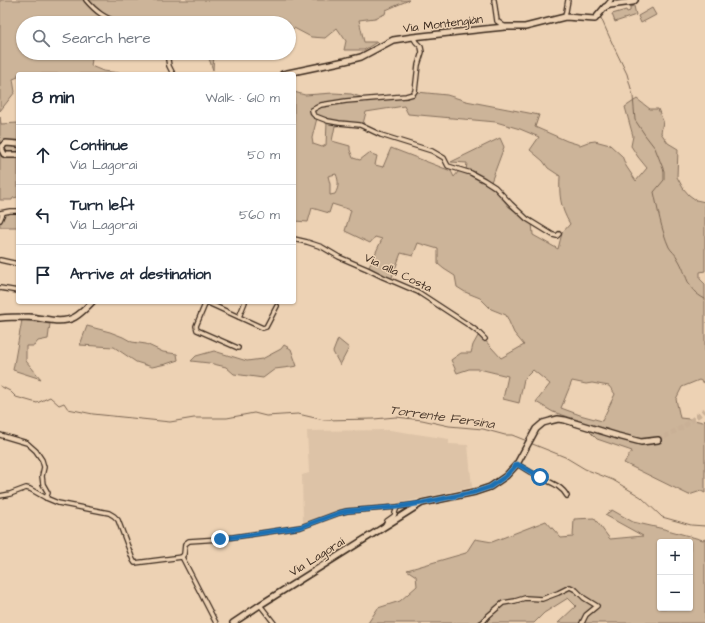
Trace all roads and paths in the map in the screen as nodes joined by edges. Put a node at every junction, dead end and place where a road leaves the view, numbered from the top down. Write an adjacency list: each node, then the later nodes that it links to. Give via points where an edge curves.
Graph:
1 (86, 0): 7 (street)
2 (494, 0): 9 (street, via 497,21)
3 (568, 0): 8 (street)
4 (611, 0): 6 (street)
5 (635, 0): 6 (street)
6 (605, 7): 8 (street, Via Montengiàn, via 595,19)
7 (103, 16)
8 (565, 17): 9 (street, Via Montengiàn, via 525,27)
9 (505, 27): 10 (street, Via Montengiàn)
10 (413, 37): 13 (street, Via Montengiàn, via 393,40 361,57 345,62); 19 (street, via 422,52 413,94 321,105 312,110 313,114 328,121 360,125 381,135 432,151 444,158 448,166 471,173 495,187 526,219 553,235)
11 (168, 60): 12 (street)
12 (172, 72)
13 (293, 72)
14 (16, 144): 15 (street, via 6,143 2,150 7,155)
15 (16, 154)
16 (16, 211): 17 (street)
17 (1, 213): 18 (street)
18 (0, 220)
19 (559, 234)
20 (296, 239): 32 (street, Via alla Costa, via 322,247 418,292 470,326)
21 (0, 260): 22 (street)
22 (16, 264)
23 (0, 288): 24 (street)
24 (16, 291)
25 (90, 304): 31 (street, via 75,317 64,321 30,317)
26 (205, 304): 33 (street, via 196,326 197,330)
27 (214, 304): 30 (street)
28 (244, 304): 30 (street)
29 (277, 306): 30 (street, via 263,328)
30 (239, 317)
31 (0, 318)
32 (485, 339)
33 (238, 348)
34 (0, 435): 39 (street, via 27,443 36,451 44,467 42,476 48,493)
35 (658, 440): 36 (street, Via Lagorai, via 641,442 558,419 543,423 534,431)
36 (517, 464): 38 (street, via 555,485); 40 (street, Via Lagorai, via 506,476 490,487)
37 (0, 496): 39 (street, via 26,488)
38 (567, 496)
39 (46, 498): 44 (street, via 114,516 118,520 134,563)
40 (422, 503): 41 (street, Via Lagorai); 42 (street, Via Lagorai)
41 (397, 507): 42 (street); 43 (street, Via Lagorai, via 394,516 387,521); 44 (street, Via Lagorai, via 347,511 301,527 188,541)
42 (403, 515): 43 (street, Via Lagorai)
43 (385, 527): 45 (street, Via Lagorai)
44 (182, 557): 46 (street)
45 (260, 605): 47 (street, Via Lagorai); 48 (street)
46 (216, 623)
47 (233, 623)
48 (274, 623)
49 (481, 623): 50 (street, via 503,603 524,598 542,599 570,587 597,606 586,615)
50 (582, 623)

